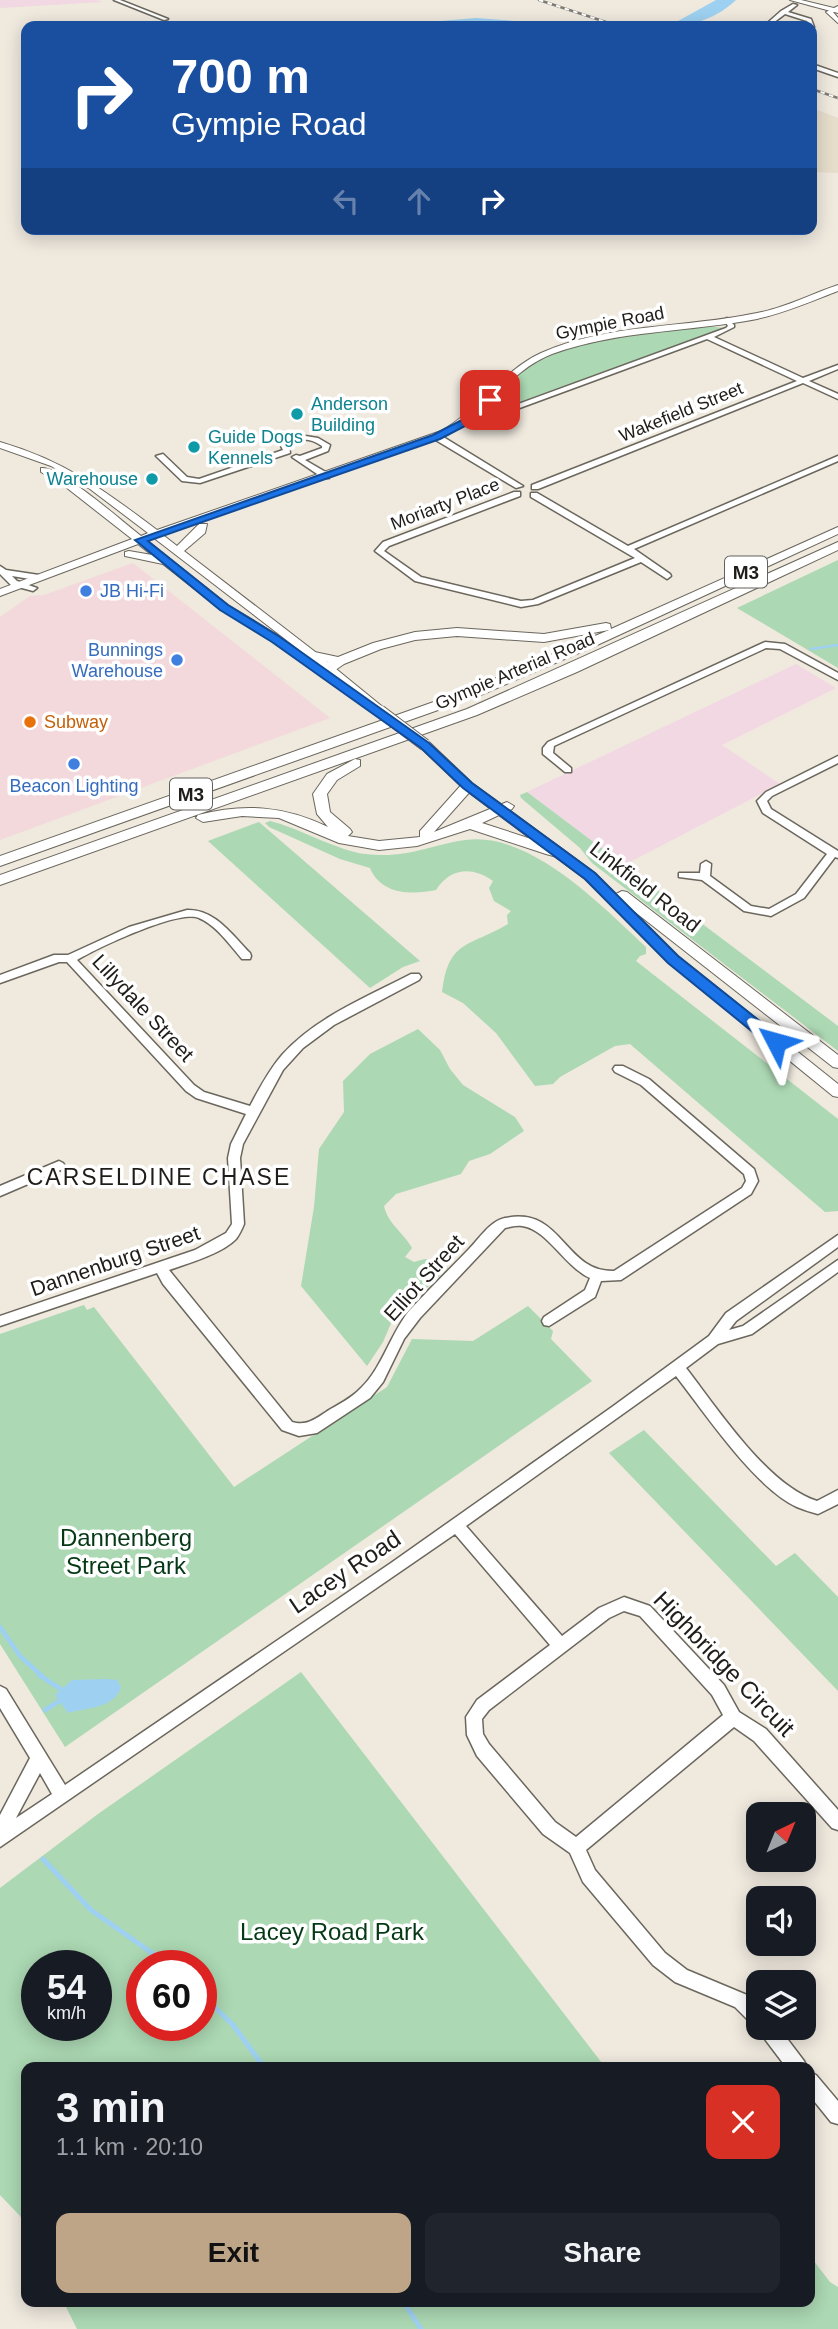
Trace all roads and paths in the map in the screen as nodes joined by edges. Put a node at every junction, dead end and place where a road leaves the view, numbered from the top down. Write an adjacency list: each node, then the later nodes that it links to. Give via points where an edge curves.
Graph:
1 (116, 0): 6 (street)
2 (794, 2): 3 (highway); 4 (street)
3 (815, 3): 5 (highway); 5 (highway)
4 (783, 12): 7 (street); 8 (street)
5 (837, 12)
6 (166, 19)
7 (772, 21)
8 (808, 21)
9 (817, 66): 10 (street)
10 (838, 75)
11 (838, 288): 12 (main road, Gympie Road, via 771,312)
12 (727, 320): 13 (street, via 731,327); 18 (main road, Gympie Road, via 547,353 511,374 470,419)
13 (709, 337): 15 (street); 17 (street)
14 (838, 367): 15 (street, Wakefield Street)
15 (803, 381): 16 (street); 27 (street, Wakefield Street)
16 (838, 397)
17 (495, 414)
18 (437, 437): 25 (main road, Gympie Road); 26 (street)
19 (0, 445): 28 (main road, via 76,475)
20 (287, 451): 22 (street, via 205,481 186,479); 24 (street); 24 (street, via 285,446 301,437 316,438 326,445)
21 (0, 453): 32 (main road, Linkfield Road, via 56,476)
22 (160, 456)
23 (838, 458): 37 (street)
24 (300, 459): 25 (street)
25 (331, 474): 29 (main road, Gympie Road); 30 (main road, Gympie Road)
26 (518, 490): 27 (street); 40 (street, Moriarty Place, via 386,544 379,551 422,580 521,604)
27 (535, 491): 37 (street)
28 (140, 522): 30 (main road); 33 (main road)
29 (203, 526): 33 (main road, Gympie Road); 38 (main road)
30 (176, 527): 33 (main road, Gympie Road)
31 (838, 530): 48 (highway, Gympie Arterial Road / M3)
32 (129, 531): 34 (main road, Linkfield Road); 36 (main road)
33 (160, 538): 34 (main road, Gympie Road); 38 (main road)
34 (144, 544): 36 (main road, Gympie Road); 39 (main road, Gympie Road); 41 (main road, Linkfield Road)
35 (838, 546): 52 (highway, Gympie Arterial Road / M3, via 572,669)
36 (115, 549): 44 (main road, Gympie Road)
37 (628, 549): 40 (street)
38 (178, 551): 49 (main road)
39 (129, 554): 41 (main road); 44 (main road, Gympie Road)
40 (642, 558): 43 (street)
41 (167, 562): 50 (main road, Linkfield Road, via 224,607)
42 (2, 571): 44 (street); 45 (street)
43 (667, 576)
44 (34, 583): 45 (main road, Gympie Road); 47 (main road, Gympie Road)
45 (17, 585): 46 (main road, Gympie Road)
46 (0, 593)
47 (0, 603)
48 (654, 614): 50 (highway, via 544,638 457,632 415,636 386,643); 63 (highway, Gympie Arterial Road / M3, via 410,717)
49 (310, 653): 50 (highway)
50 (330, 668): 53 (main road, Linkfield Road, bridge, via 351,695)
51 (838, 677): 55 (street, via 775,644 763,646 551,744 548,754)
52 (390, 741): 59 (highway, via 377,755 333,775 320,794 321,810 334,825 355,836 392,839); 60 (highway, Gympie Arterial Road / M3)
53 (425, 745): 56 (main road, Linkfield Road); 57 (main road, Linkfield Road)
54 (838, 759): 62 (street, via 762,801 767,811)
55 (568, 770)
56 (468, 786): 57 (main road, Linkfield Road); 59 (highway)
57 (500, 805): 58 (highway); 59 (highway); 61 (main road, Linkfield Road); 72 (main road, Linkfield Road)
58 (468, 824): 60 (highway, via 427,841 376,845 345,840 288,815 246,811 205,817 134,840); 61 (highway)
59 (425, 834)
60 (106, 842): 67 (highway, Gympie Arterial Road / M3)
61 (557, 852): 74 (main road, Linkfield Road, via 602,887 679,964)
62 (835, 854): 66 (street, via 800,896 771,913 748,909)
63 (0, 861)
64 (706, 864): 66 (street)
65 (683, 875): 66 (street)
66 (705, 877)
67 (0, 880)
68 (246, 956): 69 (street, via 204,916 184,912 85,948)
69 (69, 959): 71 (street, Lillydale Street, via 58,958); 75 (street, Lillydale Street, via 190,1088)
70 (415, 977): 75 (street, Dannenburg Street, via 303,1042 284,1060)
71 (0, 979)
72 (838, 1063)
73 (619, 1069): 81 (street, via 645,1082 750,1172 751,1181 747,1191 616,1276)
74 (838, 1092)
75 (254, 1112): 80 (street, Dannenburg Street, via 234,1158 238,1224 230,1237)
76 (59, 1166): 77 (street)
77 (0, 1191)
78 (838, 1240): 84 (street, Lacey Road, via 730,1317)
79 (838, 1265): 84 (street, Lacey Road, via 747,1330)
80 (161, 1268): 81 (street, Elliot Street, via 287,1426 299,1430 312,1429 365,1394 415,1314 501,1224 513,1219 537,1224); 82 (street, Dannenburg Street)
81 (596, 1278): 83 (street, via 590,1293)
82 (0, 1321)
83 (549, 1321)
84 (714, 1340): 85 (street, Lacey Road)
85 (677, 1367): 86 (street, via 727,1433 797,1502 818,1507); 87 (street, Lacey Road)
86 (838, 1496)
87 (456, 1525): 88 (street); 92 (street, Lacey Road)
88 (560, 1646): 90 (street, Highbridge Circuit, via 617,1605 639,1607 718,1690); 95 (street, Highbridge Circuit, via 483,1705 474,1717 473,1729 483,1749 549,1828)
89 (0, 1694): 91 (street)
90 (733, 1717): 93 (street, Highbridge Circuit, via 760,1735); 95 (street)
91 (39, 1757): 92 (street); 94 (street)
92 (63, 1796): 94 (street, Lacey Road)
93 (838, 1822)
94 (0, 1836)
95 (576, 1847): 96 (street, Highbridge Circuit, via 589,1876 659,1959 681,1976)
96 (746, 2006)
97 (777, 2040): 98 (street)
98 (794, 2062)
99 (815, 2087): 100 (street)
100 (838, 2115)

